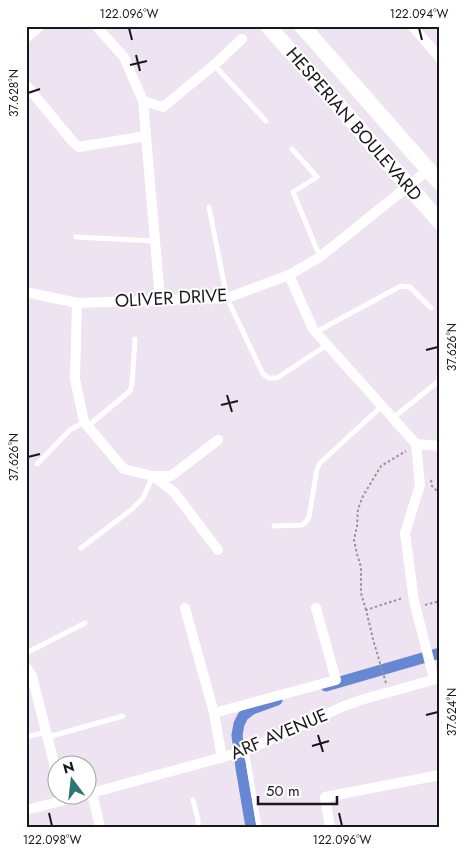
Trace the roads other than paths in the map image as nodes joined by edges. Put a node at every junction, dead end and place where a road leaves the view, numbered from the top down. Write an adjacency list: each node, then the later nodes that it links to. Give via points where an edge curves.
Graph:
1 (40, 26): 6 (street)
2 (96, 26): 11 (street, via 124,57)
3 (268, 26): 17 (main road, HESPERIAN BOULEVARD)
4 (302, 26): 15 (main road, HESPERIAN BOULEVARD)
5 (412, 26): 8 (street)
6 (26, 38)
7 (242, 39): 9 (street)
8 (439, 55)
9 (214, 65): 11 (street, via 163,107); 12 (lane)
10 (26, 85): 13 (street, via 73,142 80,146)
11 (143, 101): 13 (street)
12 (266, 121)
13 (146, 136): 21 (street)
14 (292, 149): 22 (lane, via 317,177 293,192)
15 (428, 170): 16 (main road, HESPERIAN BOULEVARD); 17 (street, OLIVER DRIVE)
16 (440, 183)
17 (409, 186): 19 (main road, HESPERIAN BOULEVARD); 22 (street, OLIVER DRIVE)
18 (209, 207): 25 (lane)
19 (440, 222)
20 (76, 237): 21 (lane)
21 (155, 241): 26 (street)
22 (320, 257): 23 (street, OLIVER DRIVE)
23 (289, 275): 25 (street, OLIVER DRIVE); 29 (street)
24 (26, 292): 27 (street, OLIVER DRIVE)
25 (227, 298): 26 (street, OLIVER DRIVE); 31 (lane, via 263,374 269,378 277,378)
26 (160, 300): 27 (street, OLIVER DRIVE)
27 (77, 302): 35 (street, via 75,379)
28 (431, 308): 29 (lane, via 410,287 401,286)
29 (316, 332): 31 (street)
30 (135, 339): 35 (lane, via 130,392)
31 (327, 344): 33 (street)
32 (440, 380): 34 (lane)
33 (382, 406): 34 (street); 41 (lane, via 320,462 305,523 302,526)
34 (393, 418): 37 (street)
35 (86, 424): 39 (lane, via 70,430); 40 (street, via 124,469)
36 (218, 440): 40 (street, via 171,476)
37 (416, 444): 38 (street); 49 (street, via 420,485 405,533 414,602)
38 (440, 446)
39 (37, 464)
40 (153, 476): 42 (lane, via 143,498 131,510); 43 (street, via 174,492)
41 (274, 526)
42 (81, 548)
43 (218, 550)
44 (185, 608): 50 (street)
45 (316, 608): 50 (street, via 336,680)
46 (86, 623): 47 (lane)
47 (26, 653)
48 (26, 668): 52 (street, via 32,676)
49 (437, 678): 54 (street, ARF AVENUE, via 344,706)
50 (214, 712): 56 (street)
51 (123, 716): 52 (lane)
52 (47, 735): 53 (lane); 55 (street)
53 (26, 737)
54 (245, 751): 56 (street, ARF AVENUE); 65 (lane)
55 (52, 756)
56 (222, 758): 58 (street, ARF AVENUE)
57 (440, 775): 66 (street, via 325,797)
58 (98, 791)
59 (193, 800): 64 (lane)
60 (48, 803): 62 (street)
61 (94, 806): 63 (street)
62 (26, 810)
63 (100, 827)
64 (198, 827)
65 (259, 827)
66 (330, 827)

